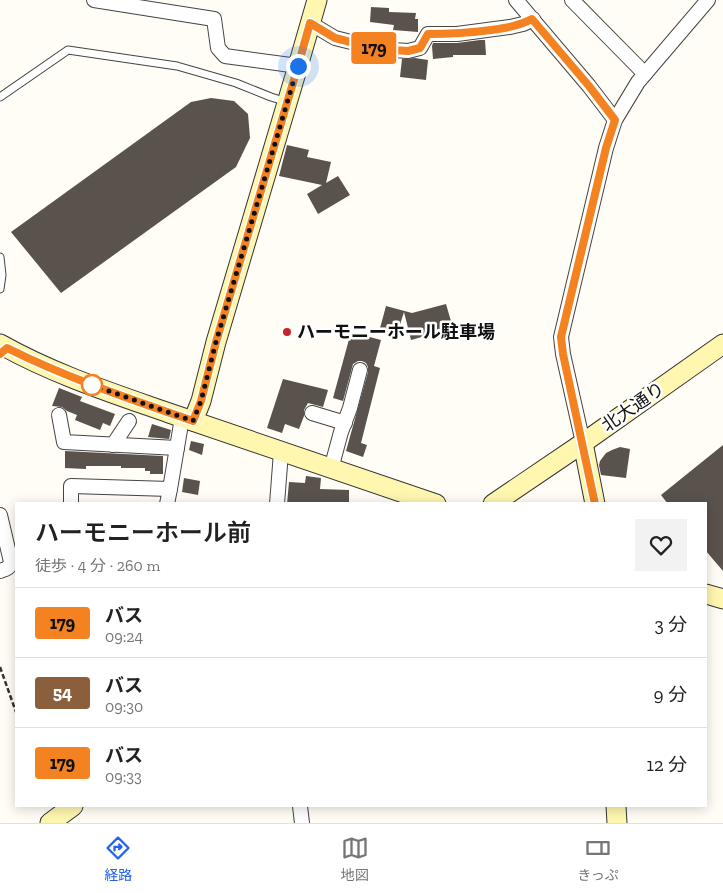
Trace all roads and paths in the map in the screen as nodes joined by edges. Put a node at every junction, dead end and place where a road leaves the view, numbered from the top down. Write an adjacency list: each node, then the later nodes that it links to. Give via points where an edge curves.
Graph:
1 (317, 0): 8 (street)
2 (516, 0): 7 (street)
3 (572, 0): 10 (street)
4 (708, 0): 10 (street)
5 (134, 3): 6 (street); 9 (street, via 214,19 218,48 225,56)
6 (90, 4)
7 (532, 19): 8 (street, via 510,27 428,34 420,48 408,51 378,49 335,38); 13 (street)
8 (310, 23): 9 (street)
9 (298, 66): 12 (street)
10 (645, 74): 13 (street)
11 (0, 97): 12 (lane, via 68,50 177,66 236,83)
12 (288, 103): 21 (street, via 201,401)
13 (615, 120): 24 (street, via 561,337)
14 (0, 257): 15 (lane)
15 (0, 289)
16 (723, 344): 24 (street, 北大通り)
17 (2, 349): 21 (street)
18 (360, 370): 23 (street)
19 (312, 413): 23 (street)
20 (59, 415): 25 (street, via 64,442)
21 (188, 419): 26 (street); 27 (street)
22 (129, 421): 25 (street)
23 (345, 423): 28 (street)
24 (583, 443): 34 (street, 北大通り); 35 (street)
25 (113, 444): 26 (street)
26 (177, 448): 29 (street)
27 (281, 452): 28 (street); 32 (street)
28 (331, 469): 33 (street)
29 (170, 489): 30 (street, via 71,486); 31 (street)
30 (70, 502)
31 (167, 502)
32 (277, 502)
33 (430, 502)
34 (496, 502)
35 (595, 502)
36 (0, 515): 37 (street, via 11,562 7,569)
37 (0, 571)
38 (0, 667): 39 (path)
39 (15, 709)
40 (300, 807): 42 (street)
41 (616, 807): 43 (street)
42 (302, 823)
43 (617, 823)

